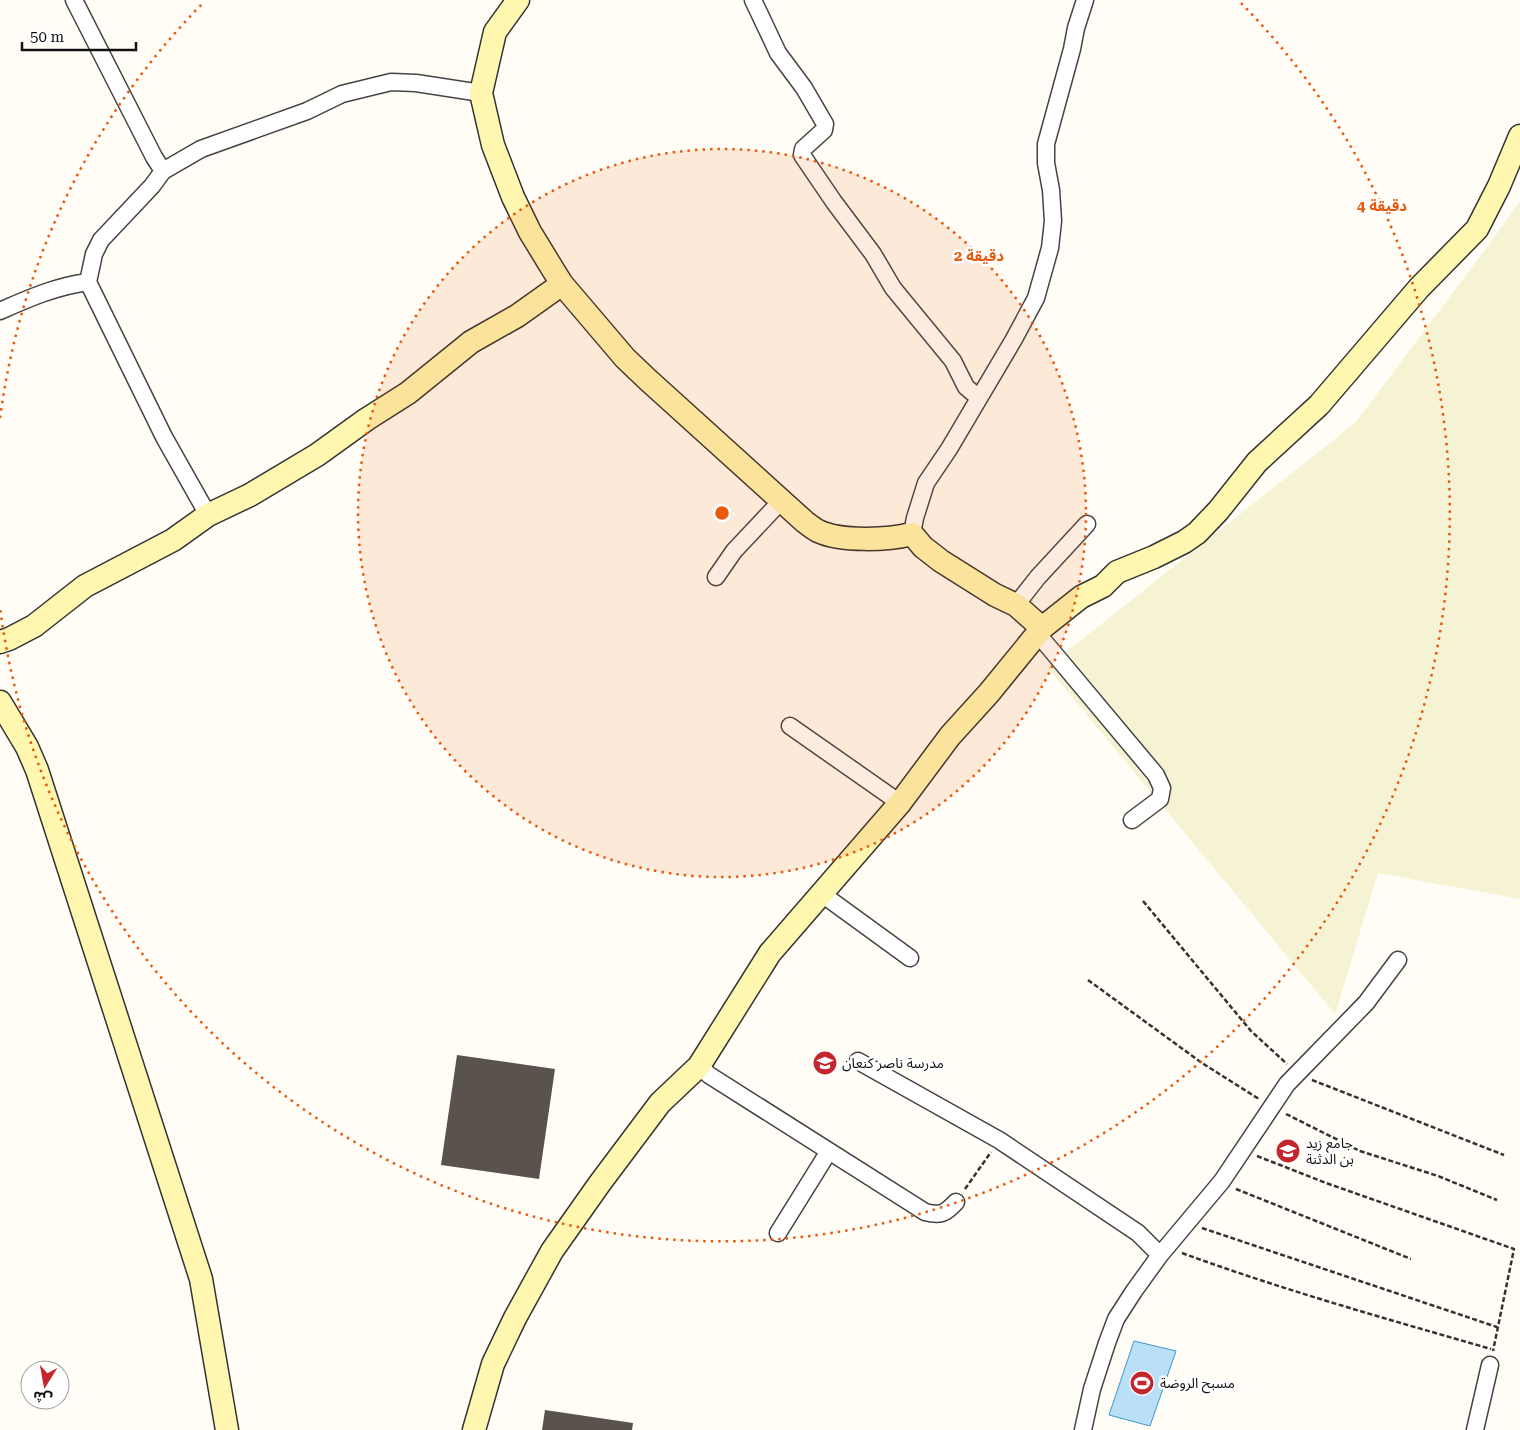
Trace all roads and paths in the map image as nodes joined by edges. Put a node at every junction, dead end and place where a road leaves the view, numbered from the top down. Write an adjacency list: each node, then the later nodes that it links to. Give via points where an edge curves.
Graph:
1 (74, 0): 7 (street)
2 (518, 0): 5 (street, via 495,32)
3 (753, 0): 11 (street, via 778,53 804,88 824,124 824,130 803,149 802,155 873,254 893,288 953,361 966,387)
4 (1085, 0): 11 (street, via 1046,144 1054,221 1044,273 1027,318)
5 (481, 93): 7 (street, via 390,82 364,88 201,150); 9 (street, via 493,145 513,197)
6 (1520, 136): 18 (street, via 1477,229 1419,288 1319,404 1257,462 1209,521 1184,542 1117,572 1103,586 1081,597)
7 (163, 171): 8 (street, via 101,240 94,254)
8 (88, 282): 10 (street, via 66,285); 13 (street, via 164,437)
9 (562, 284): 12 (street, via 625,358); 13 (street, via 517,316 471,342 408,393 317,455 250,495)
10 (0, 311)
11 (979, 398): 15 (street, via 926,483)
12 (782, 500): 15 (street, via 805,522 831,536 872,539); 16 (street, via 734,551)
13 (208, 515): 19 (street, via 173,540 85,586 34,626)
14 (1087, 524): 17 (street)
15 (912, 534): 17 (street, via 940,561)
16 (716, 577)
17 (1016, 605): 18 (street)
18 (1040, 630): 22 (street, via 950,736); 23 (street, via 1156,775 1162,788 1160,799)
19 (0, 642)
20 (0, 702): 46 (street, via 37,770 201,1279)
21 (790, 726): 22 (street)
22 (900, 803): 24 (street)
23 (1132, 820)
24 (822, 894): 26 (street); 30 (street, via 770,953)
25 (1143, 900): 31 (path, via 1251,1031)
26 (910, 958)
27 (1398, 960): 31 (street, via 1366,1004)
28 (1088, 980): 32 (path, via 1202,1063)
29 (858, 1061): 33 (street)
30 (699, 1066): 35 (street); 47 (street, via 660,1103 552,1251 493,1364)
31 (1297, 1073): 32 (street); 36 (path)
32 (1272, 1108): 34 (street); 38 (path, via 1360,1151 1438,1176)
33 (999, 1140): 39 (path); 42 (street)
34 (1242, 1149): 37 (street); 44 (path, via 1326,1183 1514,1249)
35 (828, 1151): 39 (street, via 925,1212 936,1215 947,1212); 41 (street)
36 (1504, 1154)
37 (1222, 1181): 40 (street); 43 (path)
38 (1497, 1200)
39 (956, 1202)
40 (1189, 1220): 42 (street); 44 (path, via 1199,1227)
41 (778, 1233)
42 (1164, 1250): 45 (path); 48 (street, via 1116,1319 1092,1390)
43 (1411, 1259)
44 (1497, 1327): 45 (path)
45 (1491, 1357): 49 (street)
46 (227, 1430)
47 (474, 1430)
48 (1083, 1430)
49 (1475, 1430)

